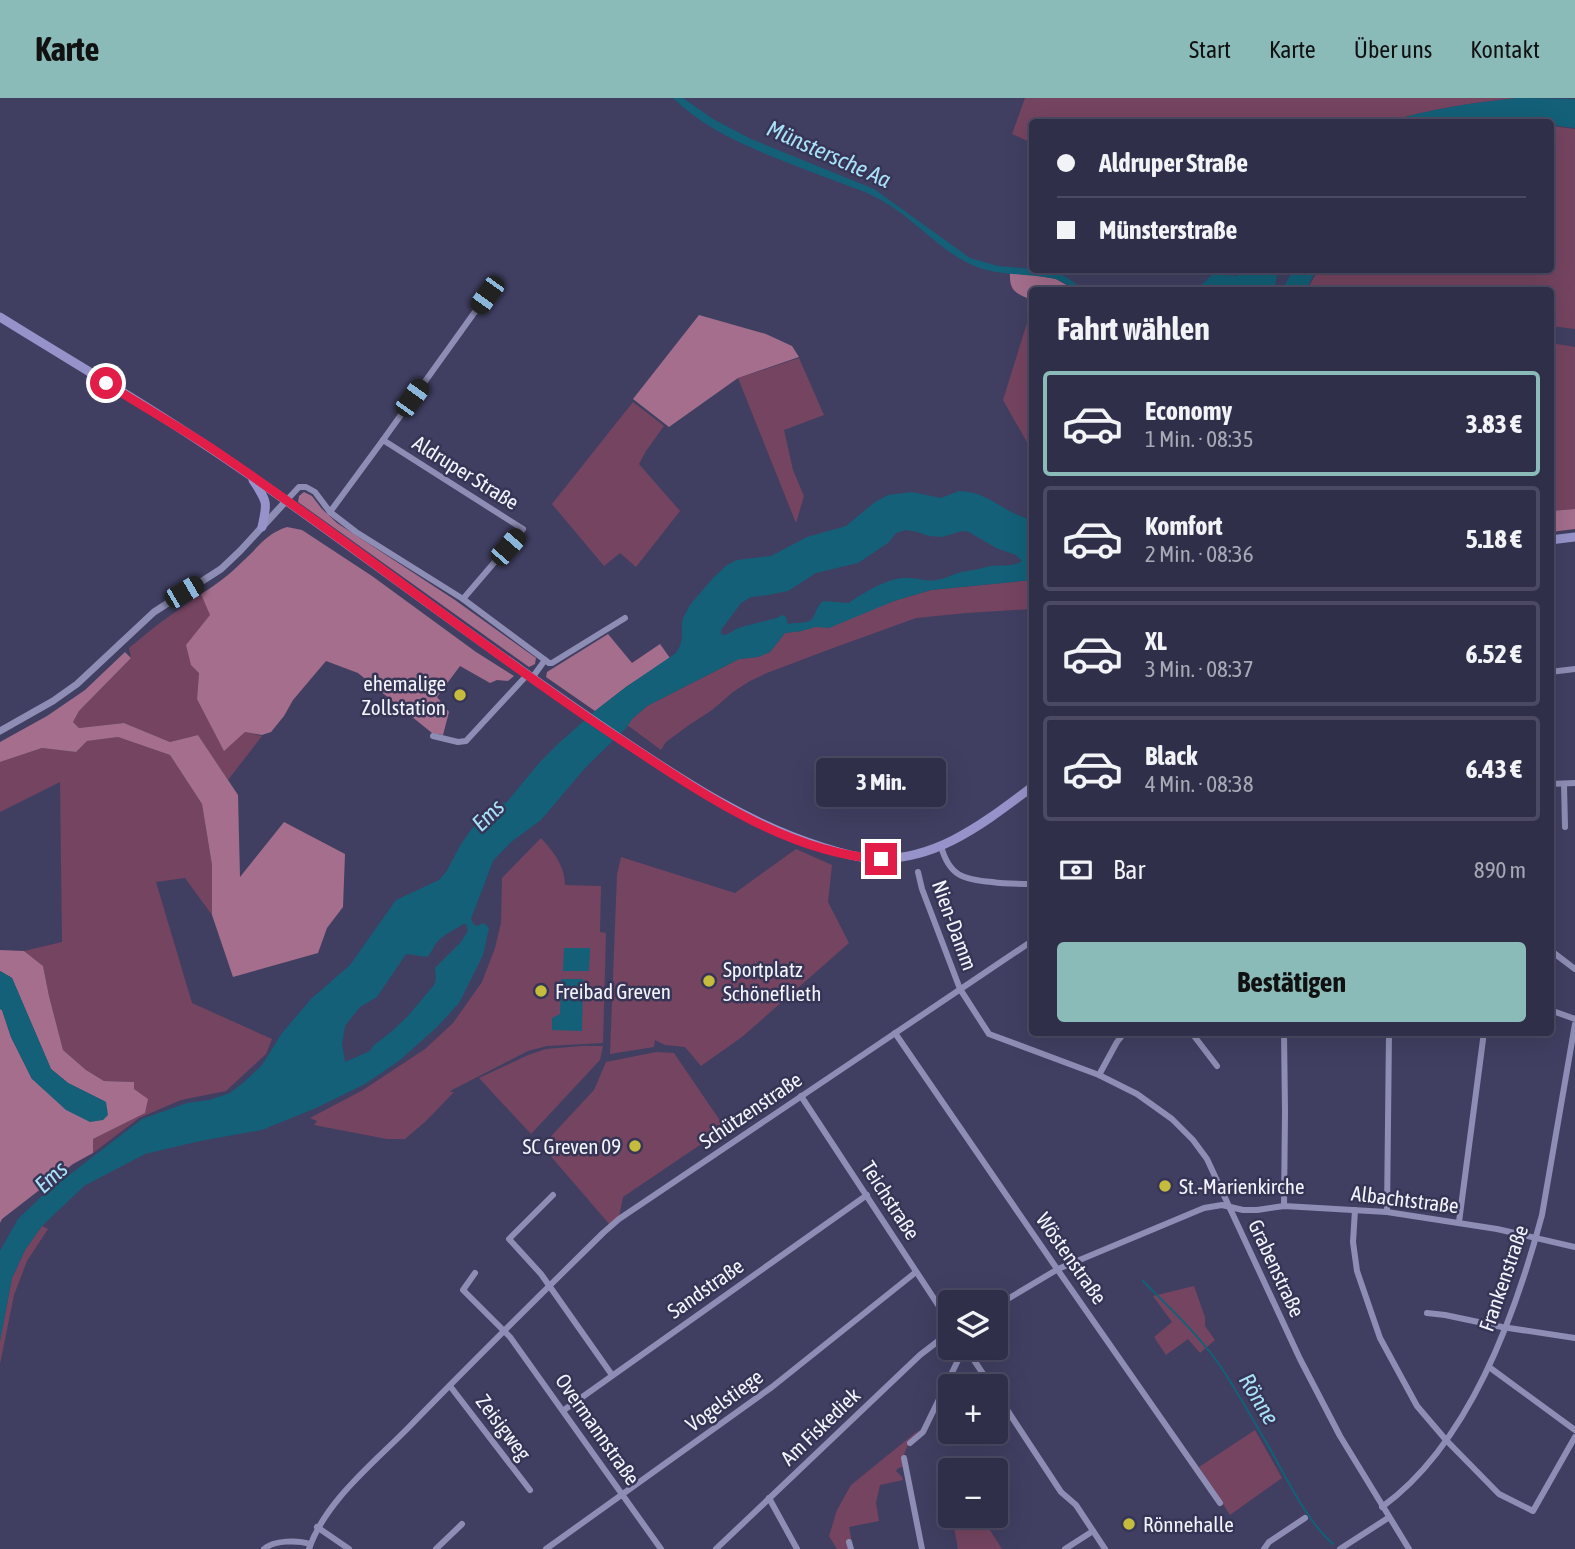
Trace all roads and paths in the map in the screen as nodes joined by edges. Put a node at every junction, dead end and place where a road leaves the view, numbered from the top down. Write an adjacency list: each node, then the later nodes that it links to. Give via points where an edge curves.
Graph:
1 (487, 295): 3 (street, Aldruper Straße)
2 (0, 317): 4 (main road)
3 (383, 440): 6 (street, Aldruper Straße); 10 (street, Aldruper Straße, via 523,529)
4 (250, 475): 5 (main road); 7 (main road, via 267,508)
5 (286, 501): 6 (street, via 306,486); 7 (street); 15 (main road)
6 (330, 512): 10 (street)
7 (262, 527): 16 (street, via 221,569 154,612 77,684)
8 (1575, 537): 9 (main road)
9 (1554, 540)
10 (463, 599): 12 (street)
11 (625, 618): 12 (street, via 552,663)
12 (545, 660): 15 (street)
13 (1575, 669): 14 (street)
14 (1554, 672)
15 (529, 676): 17 (street, via 466,741); 23 (main road, via 659,765 727,807 779,832 855,856 895,859)
16 (0, 731)
17 (433, 736)
18 (1575, 783): 20 (street)
19 (1554, 784): 20 (street)
20 (1564, 784): 22 (street)
21 (1029, 789): 23 (main road, via 998,814)
22 (1565, 827)
23 (941, 846): 25 (street, via 950,868 961,877)
24 (918, 872): 29 (street, Nien-Damm)
25 (1029, 884)
26 (1029, 943): 29 (street, Schützenstraße)
27 (1554, 953): 28 (street)
28 (1575, 969)
29 (960, 989): 32 (street, Schützenstraße); 39 (street, Grabenstraße, via 989,1034)
30 (1554, 1012): 31 (street)
31 (1575, 1022): 48 (street, Frankenstraße)
32 (895, 1033): 40 (street, Schützenstraße); 50 (street, Wöstenstraße)
33 (1122, 1036): 39 (street)
34 (1194, 1036): 38 (street)
35 (1284, 1036): 44 (street)
36 (1389, 1036): 46 (street)
37 (1483, 1036): 47 (street)
38 (1217, 1066)
39 (1100, 1075): 43 (street, Grabenstraße, via 1149,1102 1193,1140)
40 (801, 1096): 42 (street, Teichstraße); 53 (street, Schützenstraße, via 619,1219)
41 (553, 1195): 53 (street, via 509,1239)
42 (867, 1195): 51 (street, Teichstraße); 63 (street, Sandstraße)
43 (1230, 1206): 44 (street, Albachtstraße, via 1257,1210); 50 (street, via 1204,1208); 76 (street, Grabenstraße, via 1300,1359)
44 (1284, 1206): 45 (street, Albachtstraße)
45 (1355, 1210): 46 (street, Albachtstraße); 69 (street, via 1357,1271 1380,1338 1417,1406)
46 (1387, 1212): 47 (street, Albachtstraße)
47 (1459, 1222): 48 (street, Albachtstraße)
48 (1536, 1237): 49 (street, Albachtstraße); 57 (street, Frankenstraße)
49 (1575, 1247)
50 (1058, 1269): 54 (street); 75 (street, Wöstenstraße)
51 (916, 1272): 55 (street, Teichstraße); 73 (street, Vogelstiege, via 772,1387)
52 (475, 1273): 58 (street, via 463,1290)
53 (550, 1286): 58 (street, Schützenstraße); 63 (street)
54 (1008, 1299)
55 (938, 1305)
56 (1427, 1313): 57 (street)
57 (1506, 1327): 59 (street); 62 (street, Frankenstraße)
58 (504, 1331): 64 (street, Schützenstraße); 65 (street, Overmannstraße)
59 (1575, 1338)
60 (938, 1341): 74 (street, Am Fiskediek)
61 (959, 1360): 70 (street, via 923,1432)
62 (1489, 1367): 67 (street); 69 (street, Frankenstraße)
63 (612, 1375): 65 (street, Sandstraße)
64 (450, 1386): 72 (street, Zeisigweg); 80 (street, Schützenstraße, via 342,1494)
65 (564, 1410): 73 (street, Overmannstraße)
66 (1008, 1411): 81 (street, via 1061,1492)
67 (1575, 1430)
68 (1575, 1437): 69 (street, via 1533,1511 1499,1494)
69 (1446, 1440): 76 (street, Frankenstraße, via 1417,1476)
70 (910, 1443)
71 (904, 1458): 90 (street)
72 (530, 1490)
73 (622, 1494): 86 (street, Vogelstiege); 87 (street, Overmannstraße)
74 (769, 1498): 88 (street, Am Fiskediek); 89 (street)
75 (1220, 1503)
76 (1382, 1507): 78 (street, Grabenstraße)
77 (1305, 1518): 93 (street)
78 (1388, 1518): 94 (street); 95 (street, Grabenstraße)
79 (462, 1524): 85 (street)
80 (317, 1527): 82 (street, Schützenstraße); 84 (street)
81 (1093, 1531): 91 (street); 92 (street)
82 (309, 1546): 83 (street, Schützenstraße, via 293,1542)
83 (264, 1549)
84 (349, 1549)
85 (436, 1549)
86 (546, 1549)
87 (661, 1549)
88 (716, 1549)
89 (797, 1549)
90 (922, 1549)
91 (1065, 1549)
92 (1105, 1549)
93 (1264, 1549)
94 (1340, 1549)
95 (1409, 1549)

